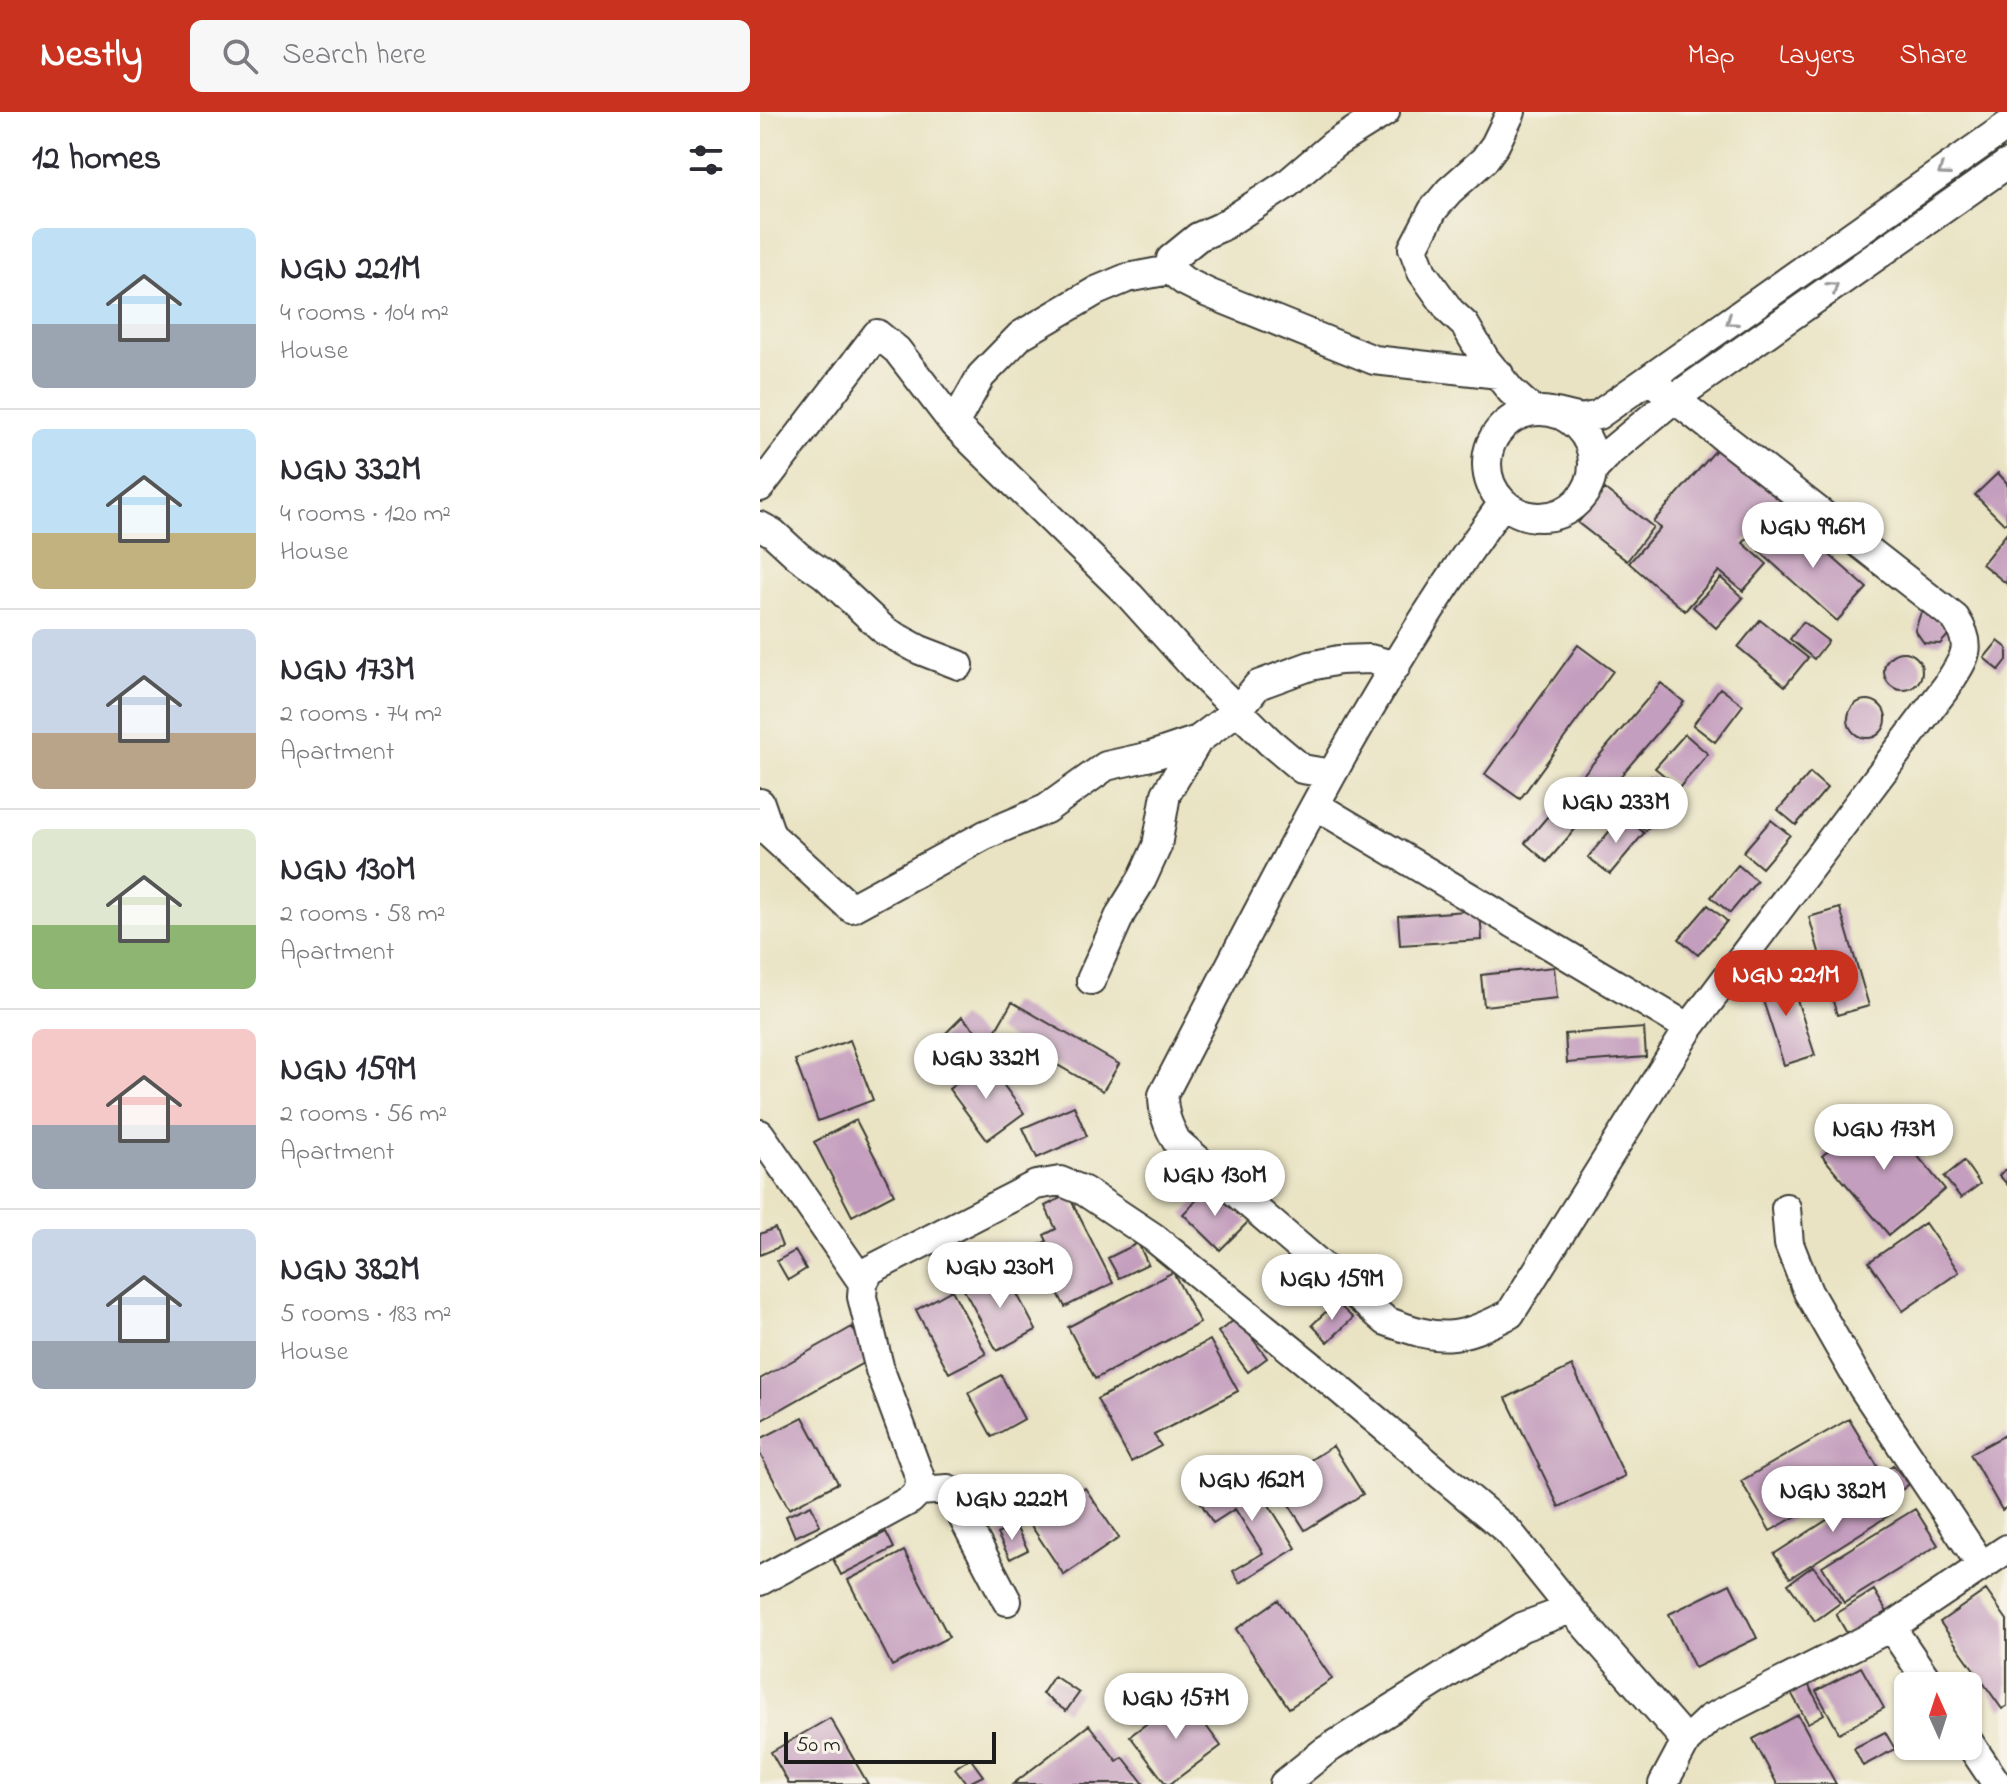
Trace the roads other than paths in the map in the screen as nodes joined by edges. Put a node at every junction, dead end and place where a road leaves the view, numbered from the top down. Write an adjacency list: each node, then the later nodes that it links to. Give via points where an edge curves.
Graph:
1 (1385, 112): 5 (street, via 1334,144 1287,184 1198,237 1171,259)
2 (1511, 112): 6 (street, via 1489,153 1433,210 1413,248 1422,272)
3 (2007, 126): 7 (street, one-way to 7)
4 (2007, 164): 8 (street, one-way to 4)
5 (1170, 270): 6 (street, via 1208,293 1374,360); 10 (street, via 1127,278 1096,291 1021,335 981,376)
6 (1499, 374): 9 (street, via 1511,391)
7 (1649, 379): 8 (street); 9 (street, via 1598,415 1582,419)
8 (1675, 398): 11 (street); 23 (street, via 1955,618 1965,634 1967,654)
9 (1545, 412): 11 (street, via 1578,425 1591,446); 13 (street, via 1510,419 1494,436 1486,460 1489,483)
10 (954, 424): 12 (street, via 897,350 877,334); 17 (street)
11 (1594, 469): 13 (street, via 1587,492 1570,509 1548,518 1523,516)
12 (760, 487)
13 (1503, 503): 16 (street, via 1450,575)
14 (760, 526): 15 (street, via 825,575 885,631)
15 (959, 665)
16 (1396, 666): 17 (street, via 1351,658 1310,666 1258,685); 19 (street)
17 (1238, 710): 18 (street); 19 (street, via 1302,769)
18 (1198, 740): 20 (street, via 1106,766 1046,809 985,835 851,908 771,835); 22 (street, via 1166,794 1157,846)
19 (1332, 774): 21 (street)
20 (760, 803)
21 (1315, 805): 23 (street); 23 (street, via 1163,1095 1163,1111 1177,1142 1386,1321 1426,1336 1450,1336 1475,1332 1510,1314)
22 (1091, 980)
23 (1689, 1028)
24 (760, 1134): 26 (street)
25 (1786, 1208): 29 (street, via 1789,1244 1808,1292 1863,1388)
26 (863, 1283): 27 (street, via 880,1370 920,1478); 32 (street, via 870,1270 1036,1185 1060,1181 1084,1191 1153,1237 1509,1532)
27 (919, 1491): 30 (street); 31 (street, via 948,1489)
28 (2007, 1549): 29 (street)
29 (1982, 1566): 33 (street)
30 (760, 1581)
31 (1007, 1601)
32 (1571, 1609): 35 (street); 37 (street, via 1522,1627 1325,1751)
33 (1891, 1627): 34 (street); 35 (street, via 1709,1719)
34 (1922, 1672)
35 (1686, 1741): 38 (street)
36 (1981, 1760): 39 (street)
37 (1284, 1784)
38 (1663, 1784)
39 (1997, 1784)

